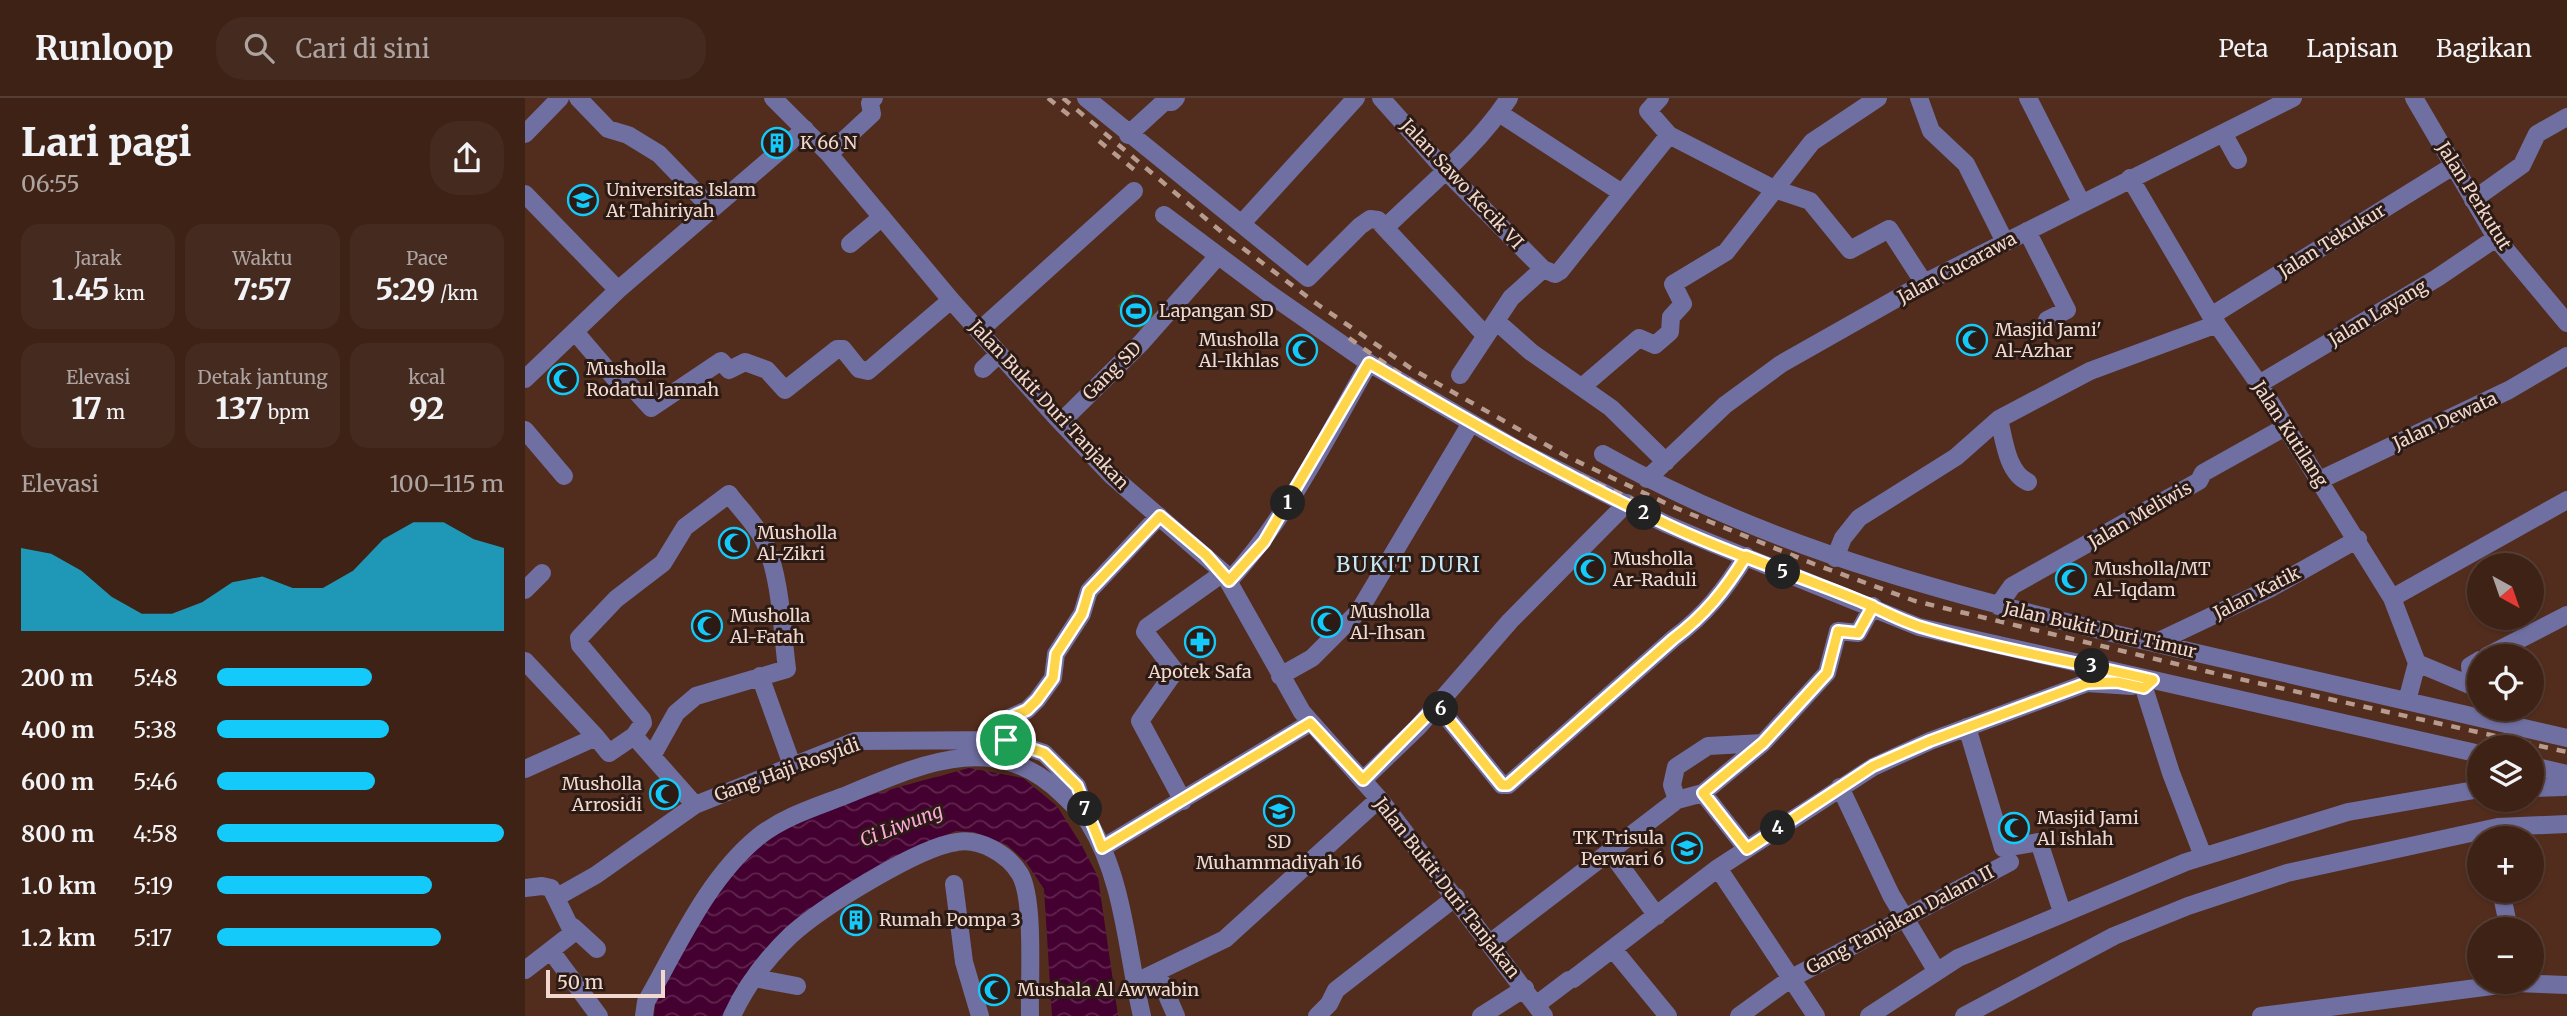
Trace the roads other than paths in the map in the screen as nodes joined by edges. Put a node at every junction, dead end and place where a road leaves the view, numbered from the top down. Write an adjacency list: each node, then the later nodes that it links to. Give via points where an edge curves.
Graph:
1 (560, 98): 19 (street)
2 (578, 98): 33 (street, via 608,129 659,154)
3 (773, 98): 17 (street, Jalan Bukit Duri Tanjakan)
4 (874, 98): 22 (street, via 870,103 873,114)
5 (1086, 98): 20 (street)
6 (1176, 98): 20 (street, via 1164,102)
7 (1381, 98): 25 (street, Jalan Sawo Kecik VI)
8 (1919, 98): 40 (street, via 1931,131 1966,164)
9 (2028, 98): 32 (street)
10 (2293, 98): 18 (street, Jalan Cucarawa)
11 (2414, 98): 24 (street, Jalan Perkutut)
12 (1874, 99): 27 (street, via 1812,142)
13 (1352, 100): 36 (street)
14 (1654, 103): 21 (street)
15 (1504, 105): 25 (street); 29 (street)
16 (2567, 117): 31 (street, via 2537,134 2522,165)
17 (805, 129): 22 (street, Jalan Bukit Duri Tanjakan); 33 (street)
18 (2223, 133): 23 (street); 26 (street, Jalan Cucarawa)
19 (525, 134)
20 (1128, 135): 37 (street, via 1308,278 1370,219)
21 (1669, 135): 27 (street); 29 (street)
22 (829, 154): 35 (street, Jalan Bukit Duri Tanjakan)
23 (2238, 160)
24 (2452, 166): 31 (street, Jalan Perkutut); 49 (street, Jalan Tekukur)
25 (1445, 170): 37 (street); 43 (street, Jalan Sawo Kecik VI)
26 (2131, 181): 32 (street, Jalan Cucarawa); 49 (street, Jalan Kutilang)
27 (1774, 189): 44 (street, via 1810,201 1850,250 1889,229); 60 (street, via 1726,252 1673,284 1683,304 1671,317 1669,332 1655,345 1639,338)
28 (1134, 191): 51 (street)
29 (1622, 193): 43 (street, via 1557,273)
30 (525, 194): 45 (street)
31 (2473, 200): 39 (street, Jalan Perkutut)
32 (2082, 204): 38 (street, Jalan Cucarawa)
33 (711, 208): 45 (street)
34 (1164, 215): 42 (street)
35 (881, 217): 41 (street); 46 (street, Jalan Bukit Duri Tanjakan)
36 (1243, 222)
37 (1385, 228): 50 (street)
38 (2028, 231): 40 (street, Jalan Cucarawa); 48 (street, via 2067,310)
39 (2496, 238): 47 (street, Jalan Perkutut); 59 (street, Jalan Layang)
40 (2005, 242): 44 (street, Jalan Cucarawa)
41 (850, 244)
42 (1218, 256): 55 (street); 62 (street, Gang SD)
43 (1543, 269): 50 (street, via 1527,280)
44 (1924, 283): 67 (street, Jalan Cucarawa, via 1781,364 1725,405)
45 (618, 290): 52 (street)
46 (951, 300): 51 (street, Jalan Bukit Duri Tanjakan); 52 (street, via 868,371 859,369 843,349 837,349 785,390 767,370 745,362 729,370 721,361 651,408 631,385 623,388)
47 (2566, 319)
48 (2047, 320)
49 (2214, 320): 59 (street, Jalan Kutilang); 61 (street, Jalan Tekukur, via 2090,371)
50 (1491, 329): 57 (street); 60 (street)
51 (979, 331): 53 (street, Jalan Bukit Duri Tanjakan)
52 (576, 333): 58 (street)
53 (999, 354): 56 (street); 62 (street, Jalan Bukit Duri Tanjakan)
54 (2567, 356): 70 (street, Jalan Dewata, via 2509,390)
55 (1369, 363): 63 (street); 79 (street, via 1264,542)
56 (983, 369)
57 (1460, 375)
58 (525, 379)
59 (2259, 384): 64 (street, Jalan Kutilang)
60 (1583, 386): 67 (street)
61 (1999, 419): 71 (street, via 2012,466 2019,478); 77 (street, Jalan Tekukur, via 1957,457 1859,518)
62 (1061, 422): 74 (street, Jalan Bukit Duri Tanjakan, via 1112,476)
63 (1471, 423): 73 (street); 90 (street, via 1359,611 1312,658)
64 (2285, 427): 70 (street, Jalan Kutilang); 83 (street, Jalan Meliwis, via 2203,473 2199,481 2138,518 2012,586)
65 (525, 430): 68 (street)
66 (1603, 454): 69 (street, Jalan Bukit Duri Timur)
67 (1666, 462): 69 (street, Jalan Cucarawa)
68 (564, 476)
69 (1647, 479): 77 (street, Jalan Bukit Duri Timur)
70 (2320, 480): 75 (street, Jalan Kutilang)
71 (2028, 482)
72 (2567, 500): 81 (street)
73 (1627, 503): 76 (street); 94 (street, via 1510,621)
74 (1160, 516): 79 (street, Jalan Bukit Duri Tanjakan); 102 (street, via 1089,591 1082,614 1056,654 1053,678 1027,710 1009,718)
75 (2358, 540): 81 (street, Jalan Kutilang); 85 (street, Jalan Katik)
76 (1746, 556): 82 (street); 94 (street, via 1721,596 1695,622 1508,785 1502,785)
77 (1835, 558): 83 (street, Jalan Bukit Duri Timur)
78 (542, 573): 80 (street)
79 (1226, 577): 90 (street, Jalan Bukit Duri Tanjakan); 117 (street, via 1145,632 1175,671 1140,721)
80 (525, 590)
81 (2392, 598): 88 (street, Jalan Kutilang)
82 (1873, 606): 91 (street, via 1919,626); 103 (street, via 1858,633 1838,631 1827,673)
83 (1998, 606): 85 (street, Jalan Bukit Duri Timur)
84 (2567, 615): 86 (street)
85 (2155, 643): 93 (street, Jalan Bukit Duri Timur)
86 (2510, 644)
87 (525, 661): 100 (street)
88 (2417, 663): 92 (street); 93 (street)
89 (760, 676): 99 (street, via 787,669 779,601 764,540 729,494 685,527 663,563 616,599 579,638); 105 (street, via 696,696 685,704); 106 (street)
90 (1280, 677): 97 (street, Jalan Bukit Duri Tanjakan)
91 (2149, 684): 98 (street, via 2087,683); 104 (street); 126 (street, via 2171,773)
92 (2467, 687)
93 (2407, 701): 95 (street, Jalan Bukit Duri Timur)
94 (1437, 705): 110 (street)
95 (2467, 711)
96 (2512, 721): 101 (street, Jalan Bukit Duri Timur)
97 (1310, 723): 110 (street, Jalan Bukit Duri Tanjakan); 117 (street)
98 (1967, 727): 111 (street, via 1873,766); 133 (street, via 2003,848 2039,842)
99 (639, 730): 100 (street, via 607,753); 105 (street)
100 (596, 737): 107 (street)
101 (2567, 738)
102 (1006, 740): 106 (street, Gang Haji Rosyidi, via 855,741); 119 (street, Gang Haji Rosyidi, via 1044,753 1077,786)
103 (1763, 743): 114 (street); 116 (street, via 1701,749 1676,766 1672,785)
104 (2467, 751)
105 (652, 756): 118 (street)
106 (792, 765): 118 (street, Gang Haji Rosyidi)
107 (525, 769)
108 (2544, 769): 109 (street)
109 (2567, 775): 112 (street, via 2564,787)
110 (1363, 780): 115 (street, Jalan Bukit Duri Tanjakan)
111 (1840, 787): 124 (street); 135 (street)
112 (2544, 788)
113 (2467, 791): 126 (street, via 2348,812)
114 (1703, 793): 116 (street); 124 (street)
115 (1379, 800): 132 (street, Jalan Bukit Duri Tanjakan); 143 (street, via 1225,939)
116 (1677, 800): 125 (street)
117 (1183, 801): 123 (street)
118 (695, 805): 131 (street, Gang Haji Rosyidi)
119 (1088, 820): 123 (street); 154 (street, via 1046,777 1001,757 944,758 813,808 759,836 702,901 646,1002)
120 (2567, 824): 121 (street)
121 (2544, 827)
122 (2467, 839): 166 (street, via 2287,873 2188,906 2078,954)
123 (1102, 848): 146 (street, via 1119,902)
124 (1747, 849): 128 (street)
125 (1611, 853): 134 (street); 137 (street)
126 (2203, 856): 133 (street)
127 (2010, 862): 135 (street, Gang Tanjakan Dalam II)
128 (1718, 868): 134 (street); 145 (street, Gang Tanjakan Dalam II)
129 (954, 884): 156 (street, via 964,962)
130 (525, 888): 131 (street, via 547,886)
131 (557, 897): 136 (street)
132 (1456, 897): 137 (street, Jalan Bukit Duri Tanjakan); 160 (street, via 1336,990)
133 (2062, 912): 142 (street)
134 (1657, 915): 139 (street)
135 (1904, 918): 142 (street); 145 (street, Gang Tanjakan Dalam II)
136 (573, 927): 138 (street); 140 (street, via 572,937)
137 (1490, 943): 150 (street, Jalan Bukit Duri Tanjakan)
138 (597, 949)
139 (1613, 949): 152 (street, via 1571,979); 162 (street)
140 (551, 951): 141 (street); 153 (street)
141 (525, 970)
142 (1936, 971): 165 (street)
143 (1157, 972): 146 (street); 159 (street)
144 (754, 978): 149 (street); 155 (street); 157 (street, via 793,933 827,907 919,855 956,842 976,842 1008,860 1020,875 1027,896)
145 (1790, 979): 163 (street, Gang Tanjakan Dalam II); 164 (street, Gang Tanjakan Dalam II)
146 (1134, 983): 158 (street)
147 (2544, 984): 148 (street)
148 (2567, 985)
149 (797, 986)
150 (1525, 988): 152 (street, Jalan Bukit Duri Tanjakan); 161 (street)
151 (2467, 988): 167 (street)
152 (1540, 1010)
153 (599, 1016)
154 (644, 1016)
155 (732, 1016)
156 (979, 1016)
157 (1030, 1016)
158 (1142, 1016)
159 (1176, 1016)
160 (1317, 1016)
161 (1481, 1016)
162 (1668, 1016)
163 (1739, 1016)
164 (1816, 1016)
165 (1869, 1016)
166 (1964, 1016)
167 (2261, 1016)

